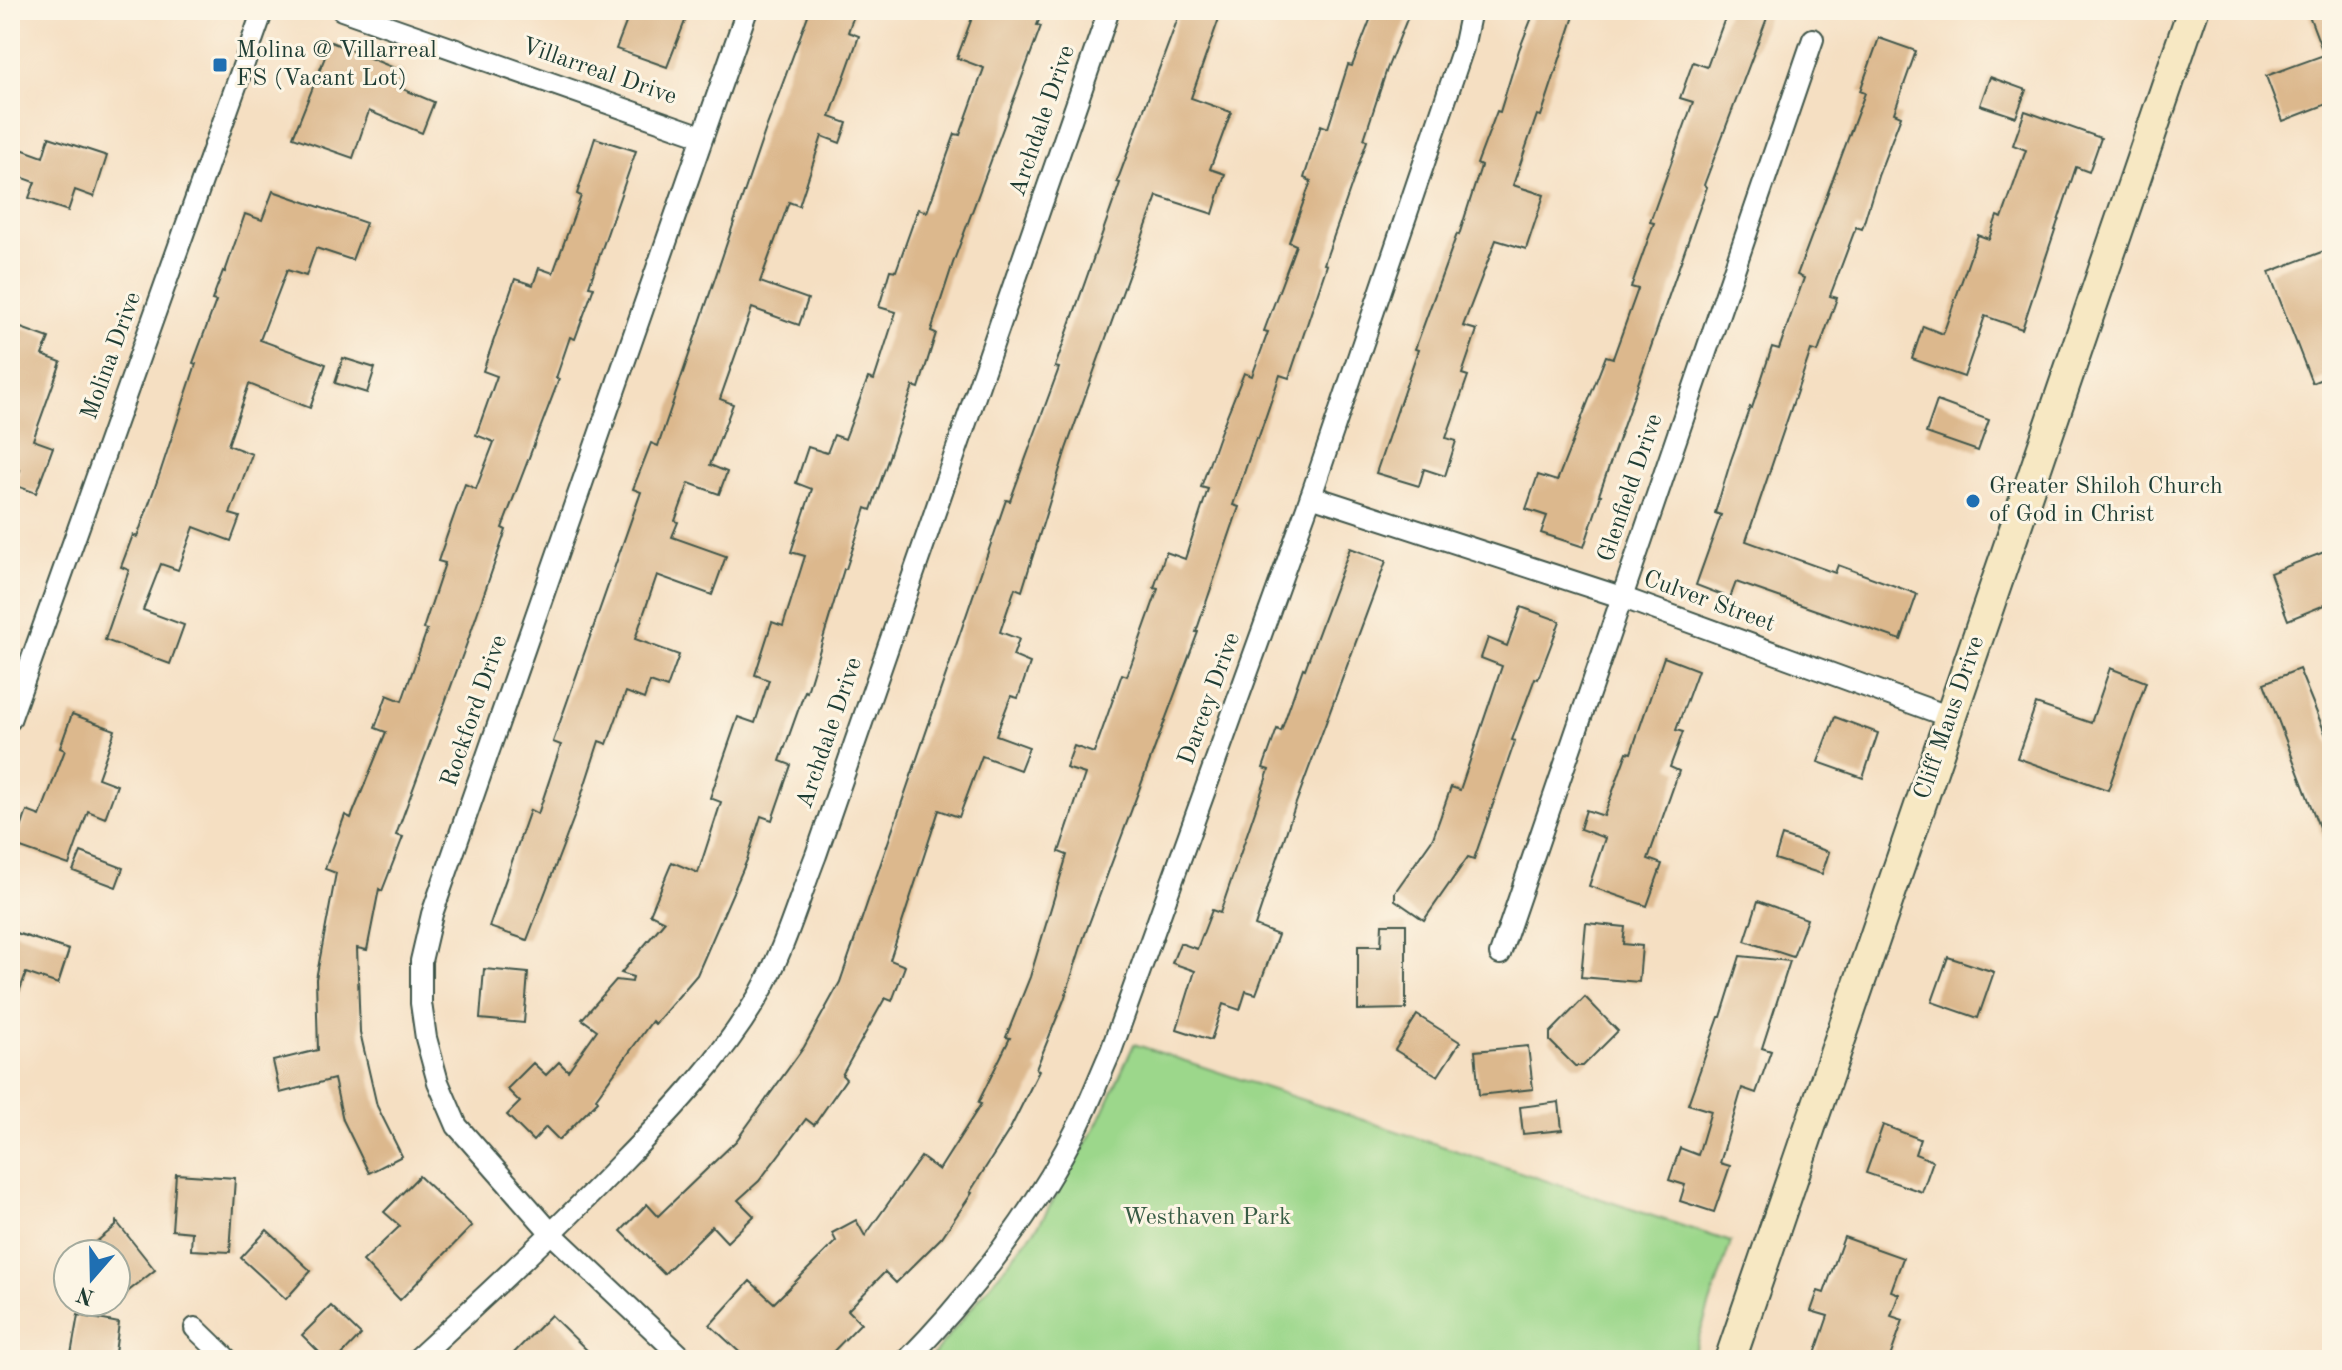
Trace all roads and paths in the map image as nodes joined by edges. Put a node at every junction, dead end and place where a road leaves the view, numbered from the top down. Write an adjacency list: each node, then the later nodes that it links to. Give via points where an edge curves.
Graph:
1 (263, 10): 14 (street, Molina Drive)
2 (342, 10): 10 (street, Villarreal Drive)
3 (747, 10): 10 (street, Rockford Drive)
4 (1109, 10): 16 (street, Archdale Drive, via 783,943 760,993 703,1075)
5 (1471, 10): 11 (street, Darcey Drive, via 1463,48)
6 (2193, 10): 9 (street, Cliff Maus Drive)
7 (2199, 10): 9 (street, Cliff Maus Drive)
8 (1813, 39): 12 (street, Glenfield Drive)
9 (2171, 75): 13 (street, Cliff Maus Drive)
10 (702, 136): 16 (street, Rockford Drive, via 432,914 421,961 426,1038 457,1126)
11 (1311, 496): 12 (street, Culver Street); 21 (street, Darcey Drive, via 1111,1051 1080,1123 1008,1239)
12 (1621, 597): 13 (street, Culver Street); 15 (street, Glenfield Drive)
13 (1950, 717): 22 (street, Cliff Maus Drive)
14 (10, 720)
15 (1500, 954)
16 (552, 1234): 19 (street, Archdale Drive); 20 (street, Rockford Drive)
17 (195, 1328): 18 (street)
18 (228, 1360)
19 (416, 1360)
20 (685, 1360)
21 (907, 1360)
22 (1730, 1360)

